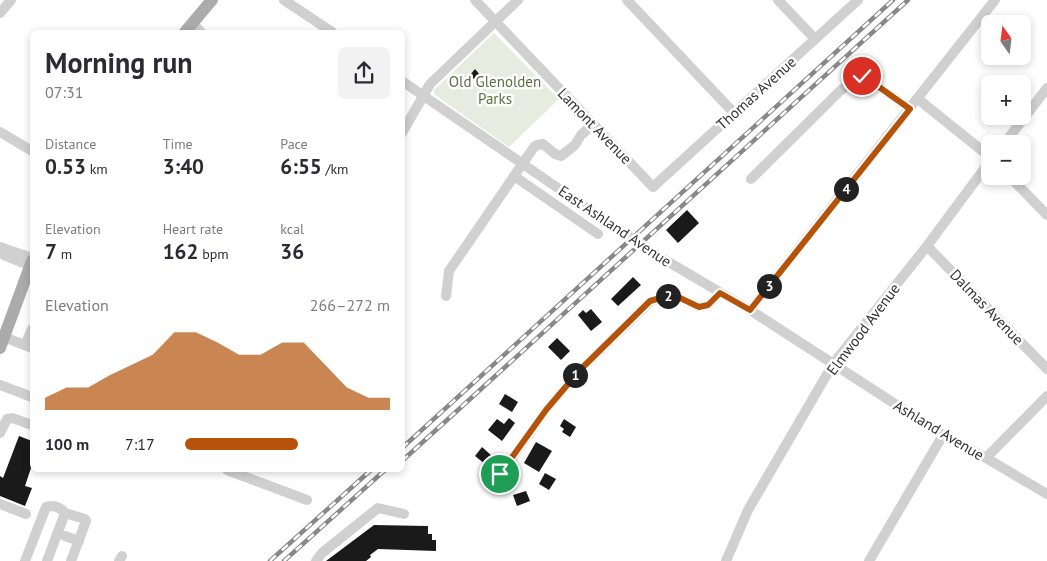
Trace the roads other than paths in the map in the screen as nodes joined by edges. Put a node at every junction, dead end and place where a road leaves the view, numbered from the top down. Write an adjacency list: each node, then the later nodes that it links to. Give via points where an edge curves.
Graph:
1 (11, 0): 10 (street)
2 (212, 0): 12 (main road)
3 (475, 0): 11 (street, Lamont Avenue)
4 (518, 0): 11 (street)
5 (627, 0): 20 (street)
6 (778, 0): 14 (street)
7 (858, 0): 14 (street, Thomas Avenue)
8 (995, 0): 18 (street)
9 (290, 2): 13 (street)
10 (0, 13)
11 (496, 22): 17 (street); 21 (street, Lamont Avenue)
12 (193, 29)
13 (329, 30)
14 (816, 39): 20 (street, Thomas Avenue)
15 (405, 83): 17 (street, East Ashland Avenue)
16 (1047, 88): 24 (street)
17 (422, 94): 22 (street); 27 (street, East Ashland Avenue)
18 (918, 99): 19 (street); 26 (street)
19 (910, 109): 30 (street, via 865,77 857,78); 43 (street)
20 (734, 113): 32 (street, Thomas Avenue)
21 (593, 124): 27 (street, via 564,155 558,156 543,144 537,144); 32 (street, Lamont Avenue)
22 (405, 127)
23 (0, 132): 25 (street)
24 (1011, 135)
25 (30, 150)
26 (981, 150)
27 (523, 163): 29 (street); 41 (street, East Ashland Avenue, bridge, via 655,254)
28 (981, 173): 35 (street, Elmwood Avenue)
29 (514, 176): 34 (street); 42 (street, via 449,271)
30 (751, 178)
31 (1018, 185): 33 (street)
32 (653, 187)
33 (1047, 215)
34 (598, 234)
35 (927, 246): 46 (street, Elmwood Avenue); 47 (street, Dalmas Avenue)
36 (0, 247): 38 (street)
37 (0, 253): 39 (street)
38 (30, 261)
39 (30, 261)
40 (30, 267): 44 (main road)
41 (720, 293): 43 (street, East Ashland Avenue); 56 (street, via 708,305 699,307 678,297 667,296 650,301 580,370 546,410)
42 (446, 296)
43 (750, 310): 46 (street, East Ashland Avenue)
44 (2, 343): 45 (street)
45 (29, 346)
46 (833, 364): 53 (street, Ashland Avenue); 69 (street, Elmwood Avenue, via 748,510)
47 (1047, 369)
48 (0, 385): 49 (street)
49 (30, 396)
50 (1047, 396): 54 (street)
51 (30, 424): 52 (street, via 7,419)
52 (0, 433)
53 (943, 435): 54 (street, Ashland Avenue); 70 (street)
54 (986, 458): 57 (street, Ashland Avenue)
55 (232, 472): 58 (street)
56 (500, 474)
57 (1047, 494)
58 (307, 500)
59 (0, 504): 61 (street)
60 (65, 513): 64 (street, via 86,521); 65 (street, via 51,505 46,507); 66 (street)
61 (26, 514)
62 (404, 514): 68 (street, via 378,508)
63 (65, 536): 64 (street)
64 (79, 541): 67 (street)
65 (25, 561)
66 (47, 561)
67 (71, 561)
68 (316, 561)
69 (726, 561)
70 (869, 561)

